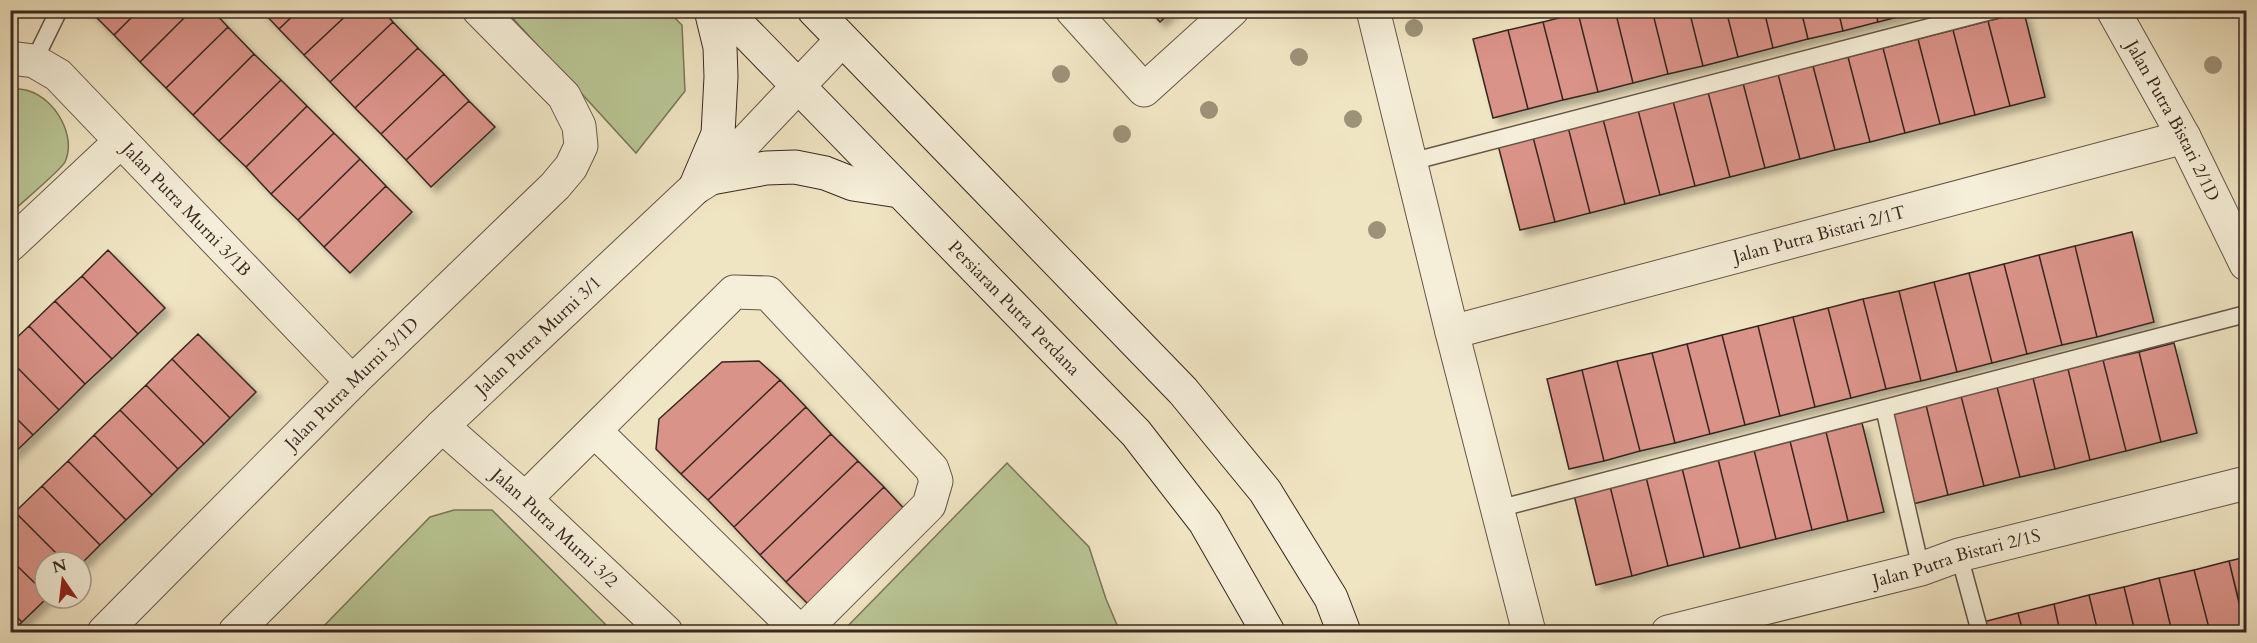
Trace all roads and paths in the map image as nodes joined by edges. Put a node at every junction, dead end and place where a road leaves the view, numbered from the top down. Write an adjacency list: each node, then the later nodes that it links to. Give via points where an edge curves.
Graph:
1 (59, 10): 12 (lane)
2 (479, 10): 23 (street, Jalan Putra Murni 3/1D, via 564,96 579,126 581,146 572,167 555,186)
3 (711, 10): 17 (street, via 722,77 718,134)
4 (724, 10): 13 (street, Persiaran Putra Perdana)
5 (814, 10): 11 (street)
6 (1072, 10): 7 (street, via 1144,90)
7 (1232, 10)
8 (1373, 10): 16 (street)
9 (1995, 10): 16 (lane)
10 (2113, 10): 14 (street, Jalan Putra Bistari 2/1D)
11 (842, 40): 13 (street, Jalan Putra Murni 3/1); 37 (street, via 1183,391 1265,491 1331,598)
12 (22, 59): 15 (street, Jalan Putra Murni 3/1B, via 58,75)
13 (798, 87): 17 (street, Jalan Putra Murni 3/1); 18 (street, Persiaran Putra Perdana)
14 (2184, 137): 20 (street, Jalan Putra Bistari 2/1D); 22 (street, Jalan Putra Bistari 2/1T)
15 (121, 141): 19 (street); 23 (street, Jalan Putra Murni 3/1B)
16 (1410, 162): 22 (street)
17 (703, 183): 18 (street, via 766,168 795,167 854,184); 25 (street, Jalan Putra Murni 3/1)
18 (899, 191): 36 (street, Persiaran Putra Perdana, via 1136,433 1205,522)
19 (10, 245)
20 (2247, 264)
21 (2247, 314): 24 (lane)
22 (1452, 332): 29 (street)
23 (352, 382): 32 (street, Jalan Putra Murni 3/1D)
24 (1884, 408): 29 (lane); 31 (lane)
25 (442, 426): 28 (street, Jalan Putra Murni 3/2); 33 (street, Jalan Putra Murni 3/1)
26 (595, 430): 28 (street); 35 (street); 35 (street, via 734,292 768,293 932,469 936,481 929,505)
27 (2247, 483): 30 (street, Jalan Putra Bistari 2/1S)
28 (525, 499): 34 (street, Jalan Putra Murni 3/2)
29 (1497, 509): 38 (street)
30 (1959, 555): 31 (street, Jalan Putra Bistari 2/1S); 40 (lane)
31 (1921, 569): 39 (street, Jalan Putra Bistari 2/1S)
32 (104, 633)
33 (235, 633)
34 (666, 633)
35 (801, 633)
36 (1268, 633)
37 (1344, 633)
38 (1529, 633)
39 (1668, 633)
40 (1980, 633)

